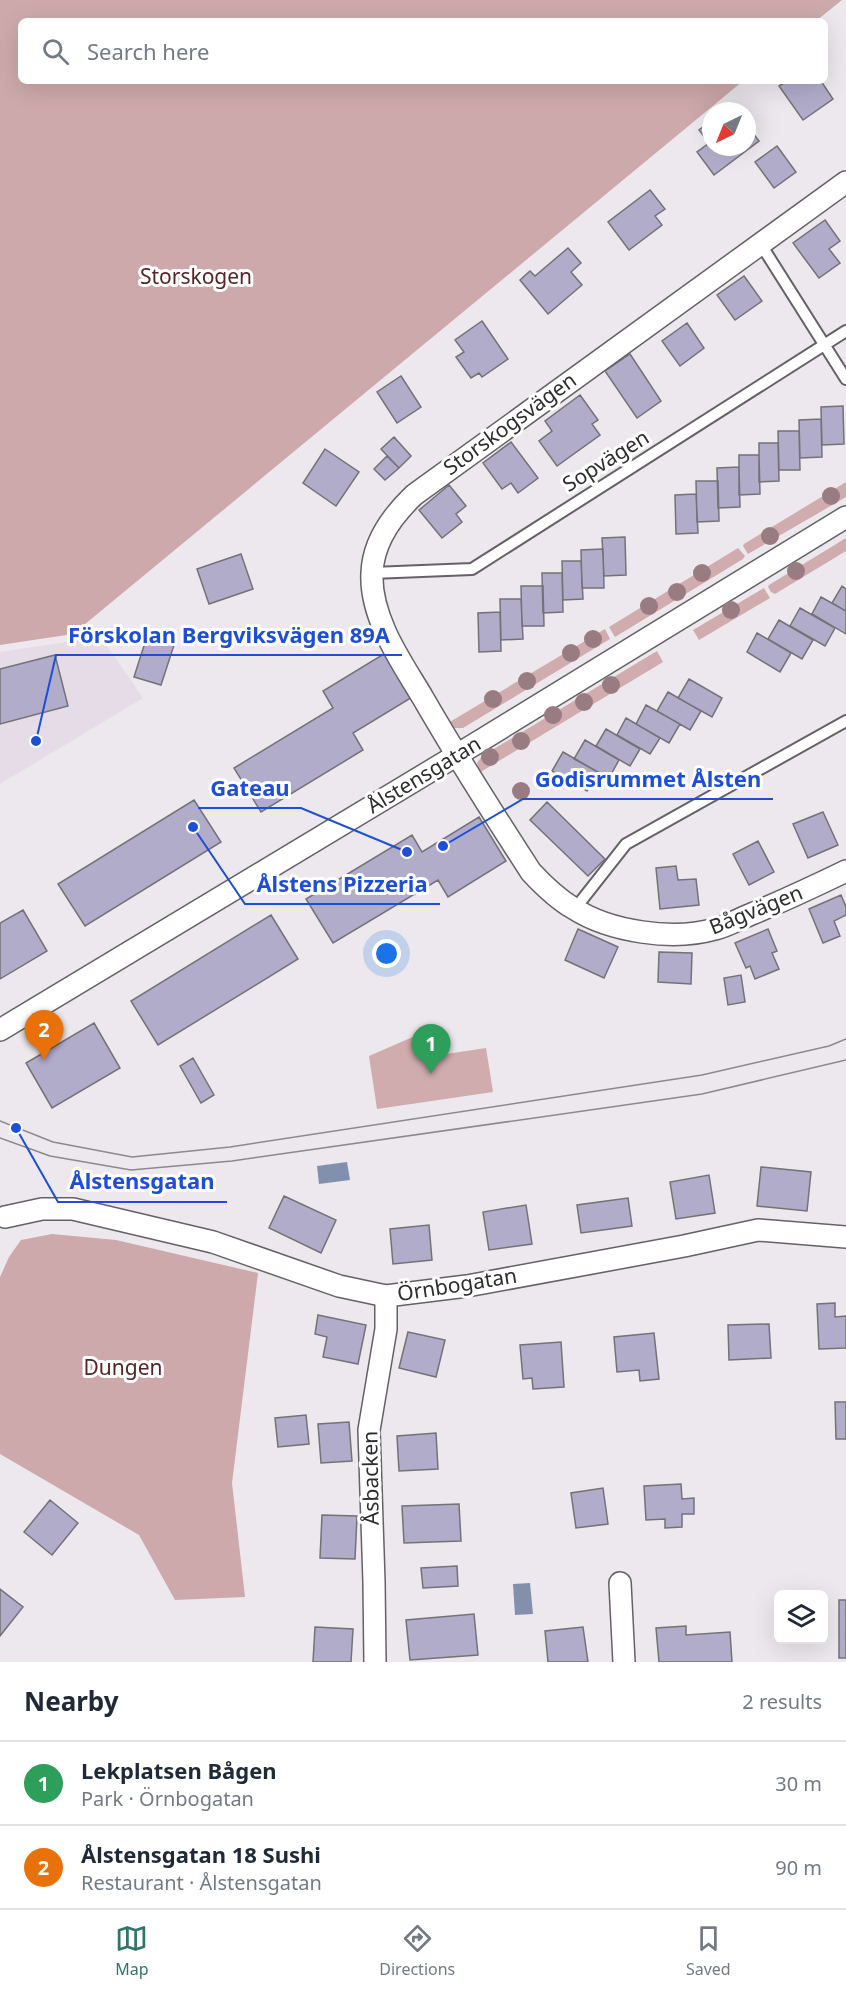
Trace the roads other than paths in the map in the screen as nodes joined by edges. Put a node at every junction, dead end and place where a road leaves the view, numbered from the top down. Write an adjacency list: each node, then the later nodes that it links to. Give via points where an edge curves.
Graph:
1 (846, 182): 2 (street, Storskogsvägen)
2 (760, 243): 4 (lane); 7 (street, Storskogsvägen, via 414,495 384,531 375,550)
3 (846, 331): 4 (lane, Sopvägen)
4 (825, 345): 5 (lane); 7 (lane, Sopvägen, via 472,568)
5 (846, 379)
6 (846, 517): 9 (street, Ålstensgatan)
7 (372, 573): 9 (street, Storskogsvägen, via 377,610 385,631)
8 (846, 721): 11 (lane, via 626,844)
9 (457, 755): 11 (street, Bågvägen, via 531,872 549,892); 12 (street, Ålstensgatan)
10 (846, 871): 11 (street, Bågvägen, via 716,929 696,933 635,931)
11 (574, 910)
12 (0, 1030)
13 (2, 1216): 15 (street, Örnbogatan, via 42,1209 73,1209 213,1242 339,1286)
14 (846, 1237): 15 (street, Örnbogatan, via 758,1230 467,1286)
15 (386, 1296): 17 (street, Åsbacken, via 386,1329 369,1430)
16 (620, 1583): 18 (street)
17 (375, 1662)
18 (624, 1662)

